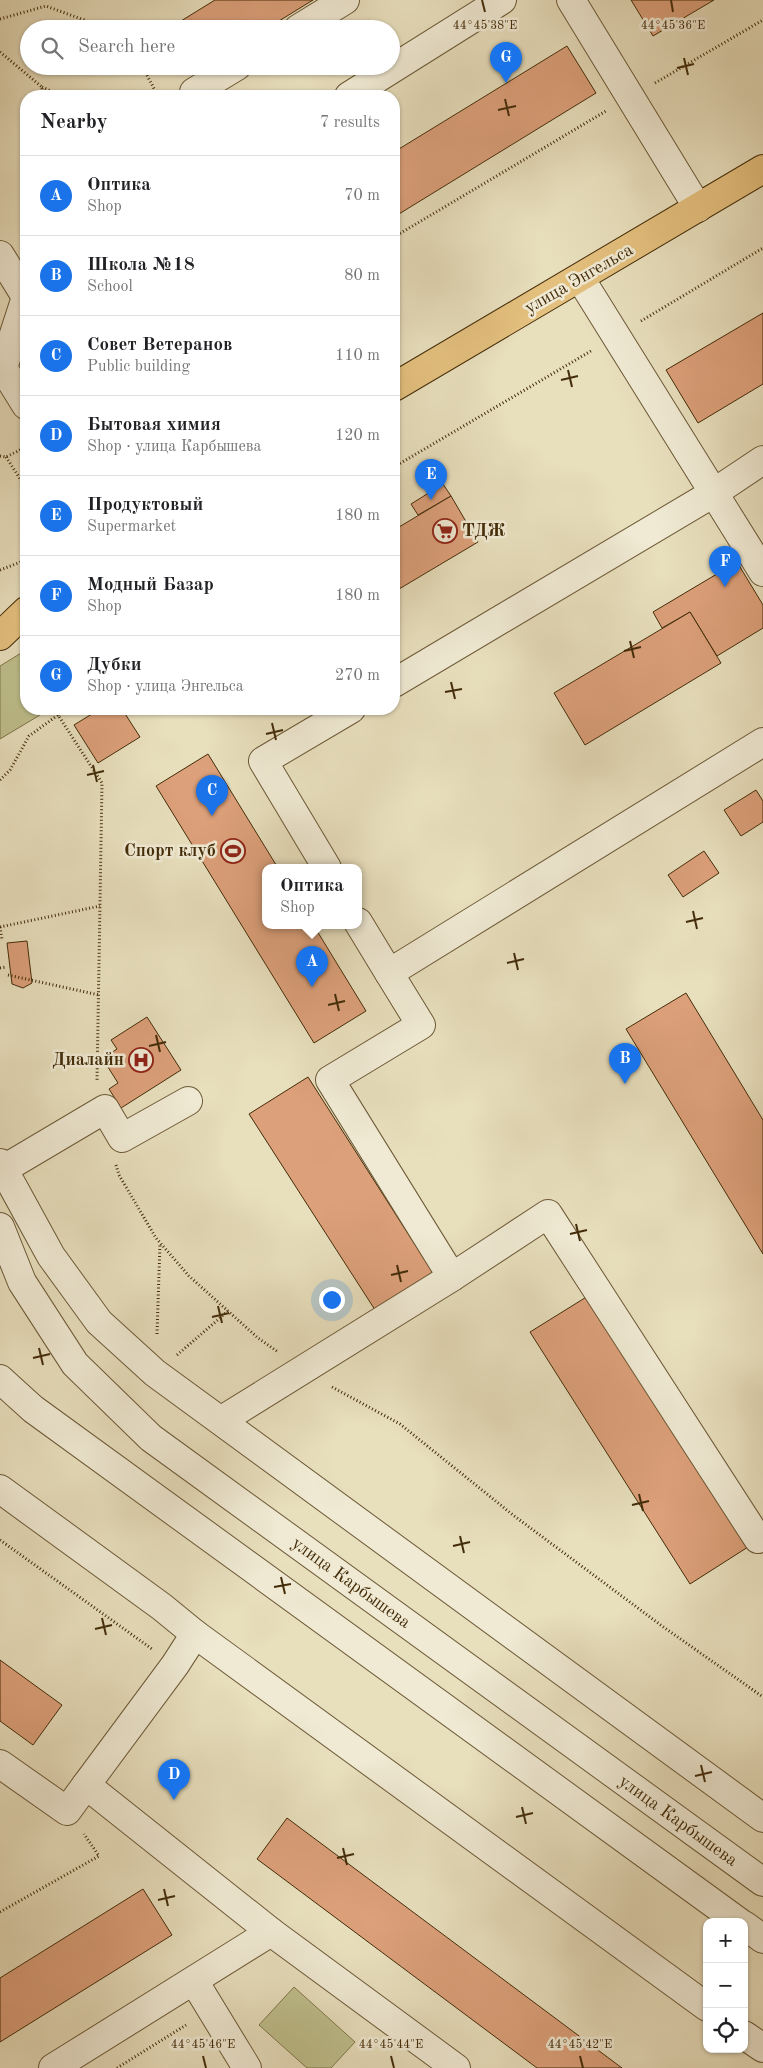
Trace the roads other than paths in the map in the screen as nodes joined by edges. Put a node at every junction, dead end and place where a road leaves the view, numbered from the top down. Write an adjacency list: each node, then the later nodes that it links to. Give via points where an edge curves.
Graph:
1 (345, 0): 4 (street)
2 (502, 0): 5 (street)
3 (571, 0): 11 (street)
4 (313, 20)
5 (400, 64)
6 (221, 75): 8 (street)
7 (382, 75): 9 (street)
8 (197, 90)
9 (359, 90)
10 (763, 169): 11 (main road, улица Энгельса)
11 (698, 208): 13 (main road, улица Энгельса)
12 (0, 255): 14 (street)
13 (580, 278): 16 (main road, улица Энгельса); 19 (street)
14 (20, 287)
15 (20, 316): 17 (street, via 3,368)
16 (400, 383)
17 (20, 395)
18 (763, 460): 19 (street)
19 (712, 494): 20 (street); 25 (street)
20 (763, 572)
21 (20, 609): 22 (main road)
22 (0, 611)
23 (20, 615): 24 (main road)
24 (0, 636)
25 (400, 679)
26 (341, 715): 28 (street, via 263,761)
27 (763, 742): 30 (street)
28 (324, 864)
29 (362, 929): 30 (street)
30 (389, 973): 34 (street, via 421,1025 330,1080)
31 (188, 1101): 32 (street, via 122,1138 105,1109)
32 (1, 1166): 36 (street, via 51,1256 99,1322 155,1373)
33 (0, 1227): 43 (street, улица Карбышева, via 22,1282 75,1364 151,1438)
34 (452, 1277): 36 (street); 38 (street, via 548,1214)
35 (0, 1379): 44 (street, via 33,1409)
36 (222, 1420): 42 (street)
37 (0, 1489): 39 (street)
38 (758, 1539)
39 (195, 1634): 41 (street); 49 (street)
40 (0, 1764): 41 (street, via 67,1811)
41 (86, 1785): 46 (street)
42 (763, 1818)
43 (763, 1882)
44 (733, 1918)
45 (748, 1929): 47 (street)
46 (271, 1932): 48 (street); 54 (street)
47 (763, 1939)
48 (194, 1981): 52 (street); 53 (street)
49 (703, 2004)
50 (748, 2038): 51 (street)
51 (763, 2048)
52 (53, 2068)
53 (248, 2068)
54 (456, 2068)

